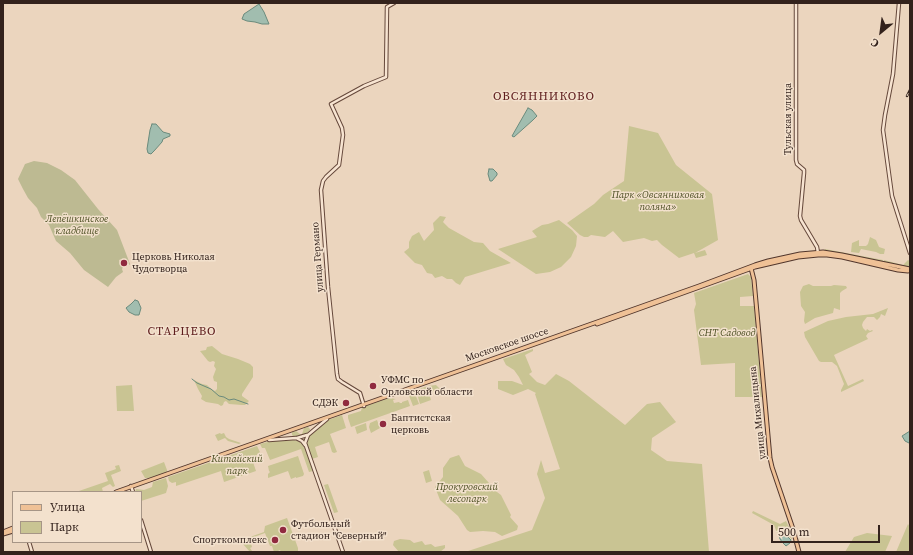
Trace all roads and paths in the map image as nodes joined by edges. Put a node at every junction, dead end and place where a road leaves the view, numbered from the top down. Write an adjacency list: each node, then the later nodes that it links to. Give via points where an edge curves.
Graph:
1 (394, 3): 8 (main road, улица Германо, via 387,7 386,76 331,104 343,135 339,165 323,181 321,190 337,374 338,378 360,393)
2 (796, 3): 4 (main road, Тульская улица, via 796,160 804,170 800,216)
3 (899, 3): 5 (main road, via 893,74 883,130 892,194)
4 (818, 253): 6 (main road, Московское шоссе, via 785,257); 7 (main road, Московское шоссе, via 842,255)
5 (910, 253)
6 (751, 267): 8 (main road, Московское шоссе); 24 (main road, улица Михалицына, via 770,458)
7 (910, 269)
8 (364, 405): 9 (main road, Московское шоссе); 10 (main road, Московское шоссе)
9 (327, 419): 10 (main road, Московское шоссе); 12 (main road)
10 (310, 426): 11 (main road, Московское шоссе); 12 (main road)
11 (292, 431): 14 (main road, via 291,435); 15 (main road, Московское шоссе); 17 (main road, Московское шоссе)
12 (310, 432): 13 (main road)
13 (308, 435): 14 (main road); 16 (main road)
14 (294, 438): 15 (main road); 16 (main road)
15 (268, 440): 17 (main road, Московское шоссе)
16 (306, 446): 23 (main road)
17 (132, 487): 18 (main road, Московское шоссе); 19 (main road, Московское шоссе); 20 (main road)
18 (119, 491)
19 (122, 491)
20 (133, 491)
21 (142, 523): 22 (main road)
22 (151, 552)
23 (343, 552)
24 (799, 552)

